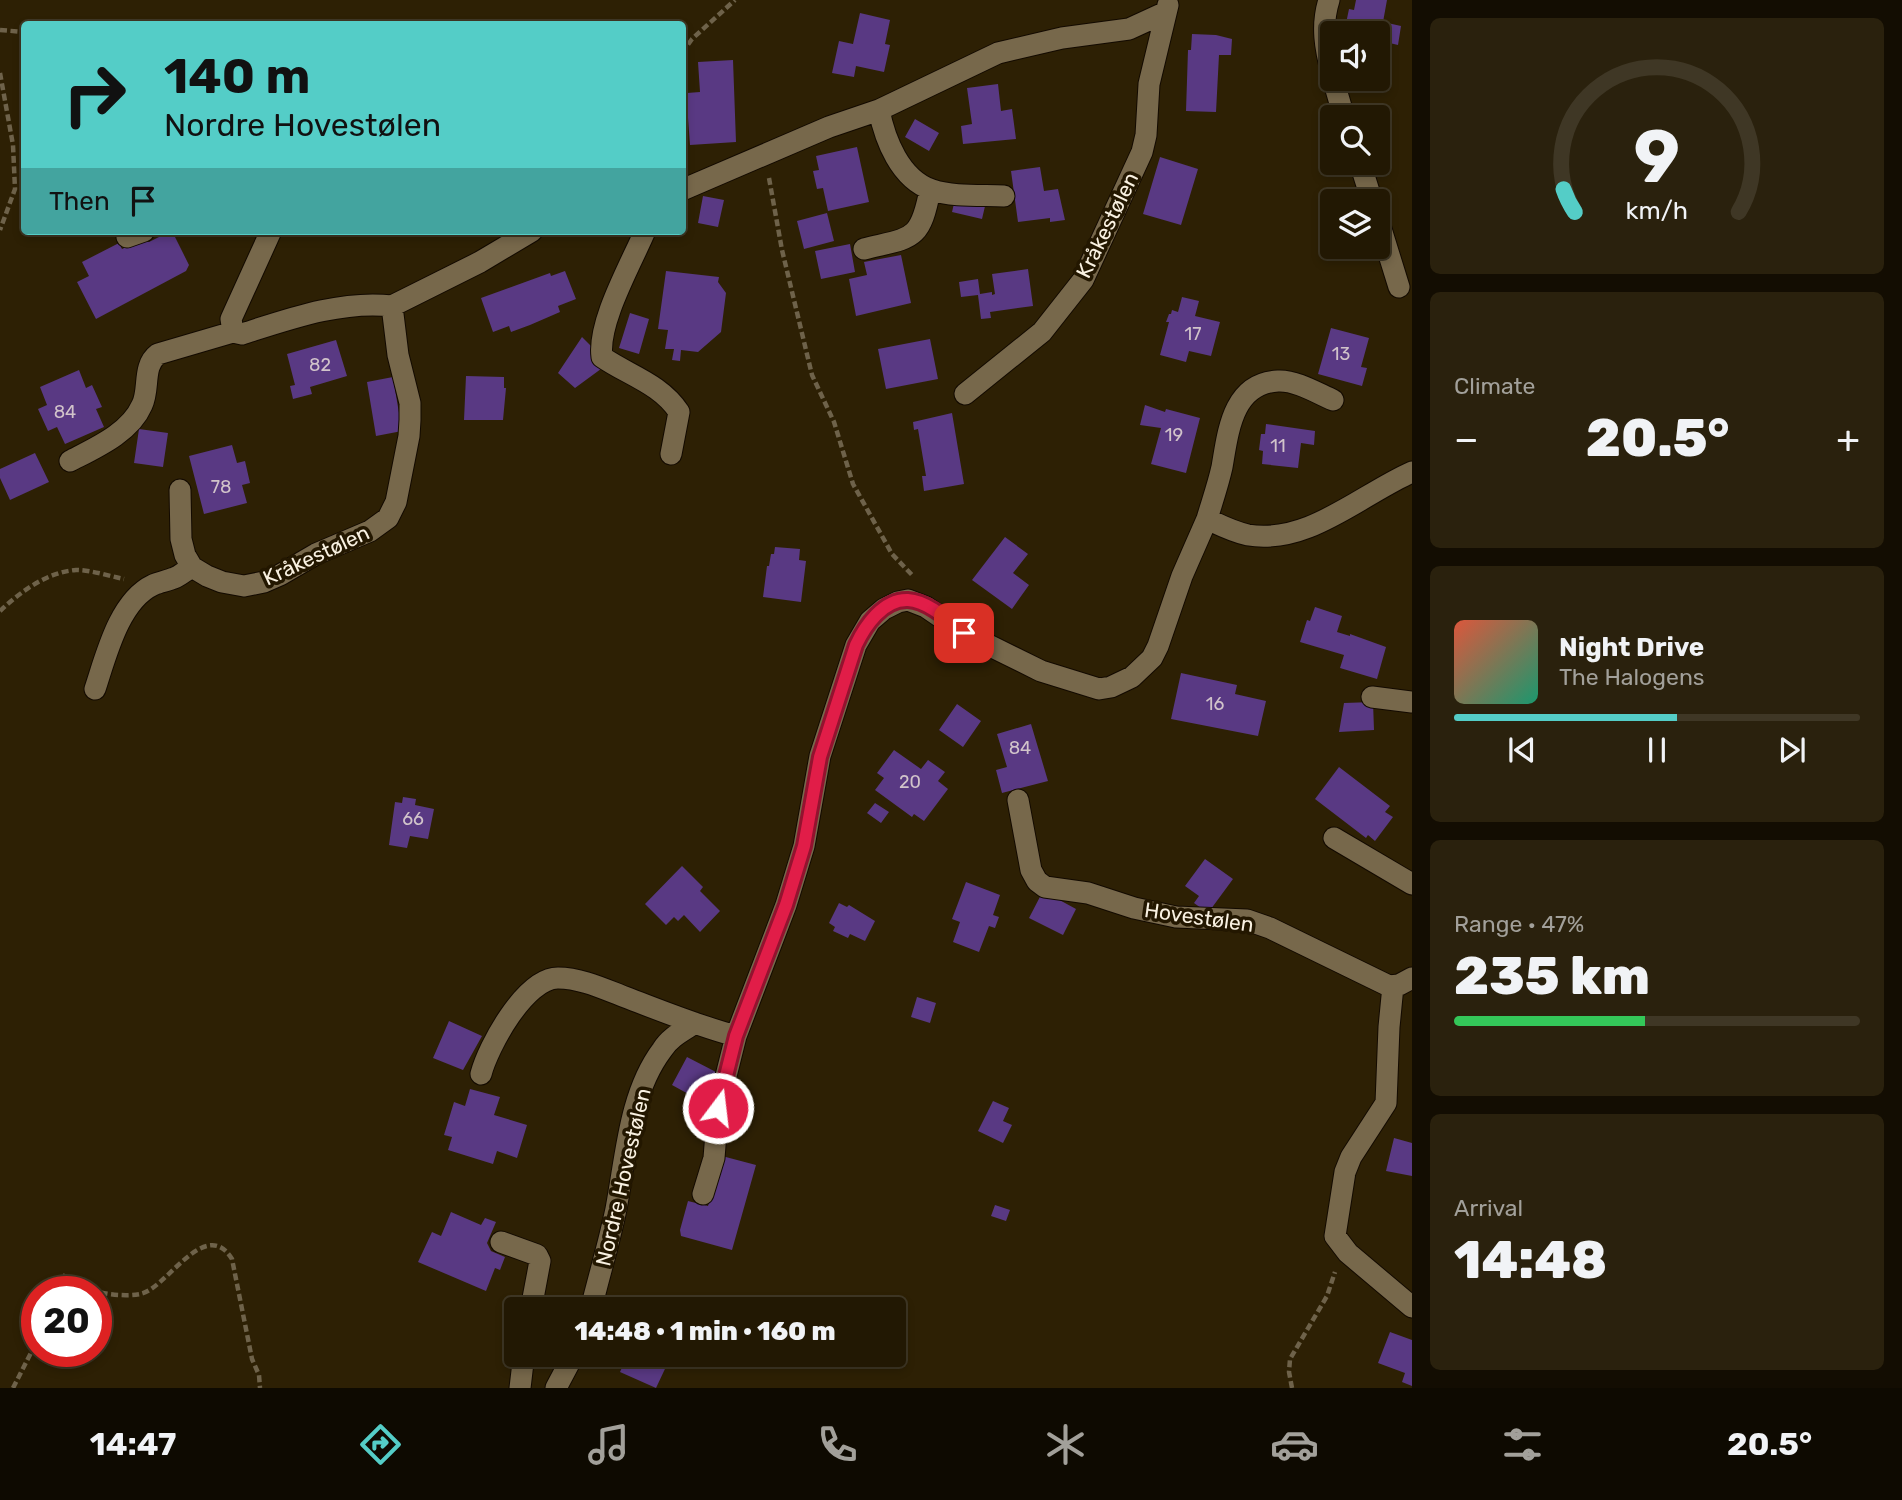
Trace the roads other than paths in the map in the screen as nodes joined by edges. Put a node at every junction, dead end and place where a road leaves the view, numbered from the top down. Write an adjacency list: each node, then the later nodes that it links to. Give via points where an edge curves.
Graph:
1 (1329, 0): 3 (lane)
2 (1168, 6): 4 (lane, Kråkestølen, via 1129,29 998,53); 16 (lane, Kråkestølen, via 1149,84 1142,152 1083,280 1042,332)
3 (1324, 21)
4 (879, 110): 5 (lane, Kråkestølen); 6 (lane, via 901,167)
5 (686, 188)
6 (930, 190): 7 (lane); 11 (lane, via 920,227 914,233)
7 (1004, 196)
8 (269, 235): 15 (lane, via 231,320)
9 (525, 235): 14 (lane)
10 (643, 235): 18 (lane, via 603,329 600,347 602,357 672,401 679,412)
11 (864, 249)
12 (1390, 258): 13 (lane)
13 (1399, 287)
14 (392, 306): 15 (lane, via 342,308 242,334); 23 (lane, Kråkestølen, via 410,420 396,502 387,518 370,531 264,582 244,586 222,582)
15 (233, 332): 19 (lane, via 152,358 146,395 137,414 101,445)
16 (965, 394)
17 (1333, 400): 22 (lane, via 1278,381 1246,395 1230,422)
18 (671, 454)
19 (70, 461)
20 (1412, 472): 22 (lane, via 1289,534 1248,535)
21 (180, 490): 23 (lane, via 181,539)
22 (1207, 519): 32 (lane, via 1158,646 1144,668 1111,687 1088,687 1041,671 908,600 884,609 870,621 856,645 820,757 804,846 786,905)
23 (192, 567): 24 (lane, via 139,594 111,638)
24 (95, 689)
25 (1372, 697): 26 (lane)
26 (1412, 702)
27 (1018, 800): 30 (lane, Hovestølen, via 1031,870 1045,887 1176,916 1247,920 1389,986)
28 (1334, 838): 29 (lane)
29 (1412, 884)
30 (1403, 982): 38 (lane, Hovestølen, via 1389,1027 1386,1103 1345,1172 1335,1236)
31 (695, 1023): 32 (lane); 33 (lane, via 586,982 556,978 535,988 502,1027); 37 (lane, Nordre Hovestølen, via 662,1048 642,1086)
32 (736, 1036): 34 (lane)
33 (481, 1074)
34 (703, 1194)
35 (501, 1242): 36 (lane, via 537,1255 540,1261)
36 (533, 1297)
37 (594, 1297)
38 (1412, 1307)
39 (522, 1367): 41 (lane)
40 (567, 1367): 42 (lane)
41 (520, 1388)
42 (555, 1388)

